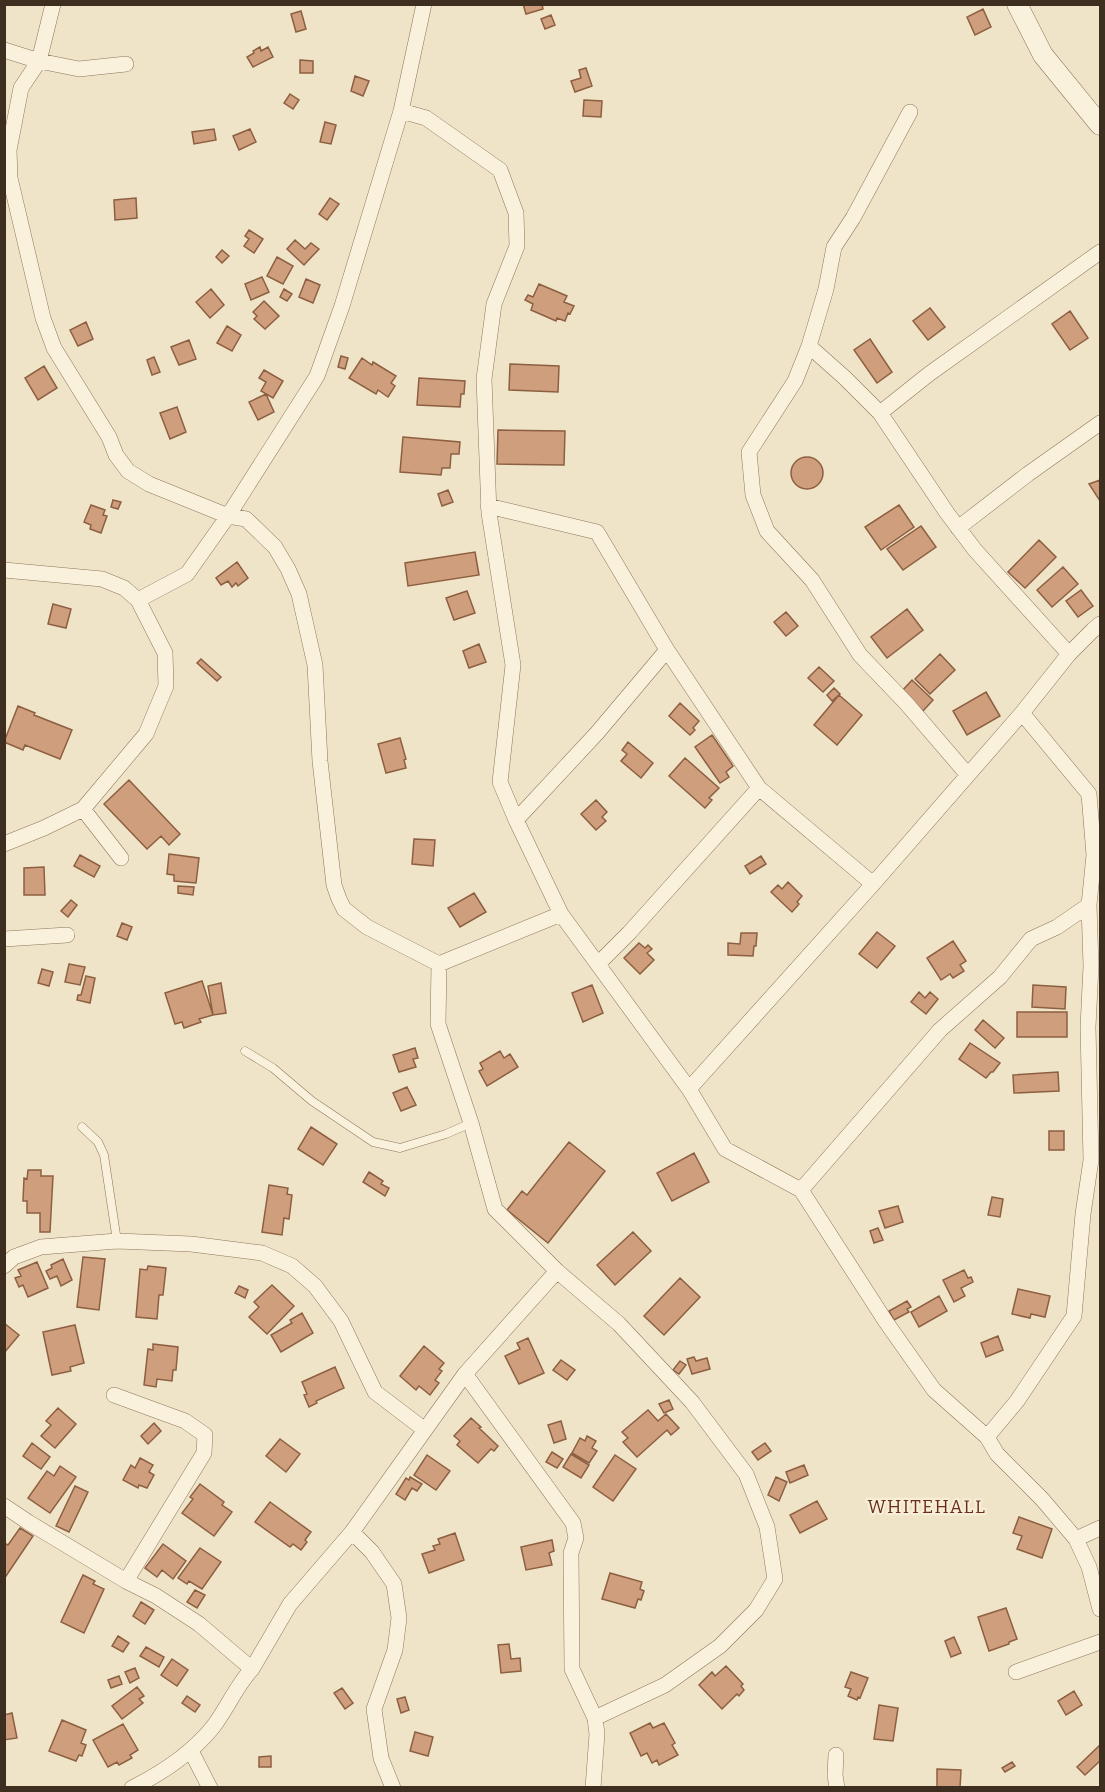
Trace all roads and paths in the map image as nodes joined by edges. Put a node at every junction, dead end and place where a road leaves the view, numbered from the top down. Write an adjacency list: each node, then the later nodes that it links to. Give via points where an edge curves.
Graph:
1 (53, 4): 5 (street)
2 (424, 4): 7 (street)
3 (1017, 4): 9 (street, via 1044,55)
4 (4, 50): 5 (street)
5 (39, 61): 6 (street, via 79,69); 15 (street, via 21,88 9,150 10,178 43,318 54,348 128,471 149,484)
6 (126, 64)
7 (402, 111): 14 (street, via 426,118 500,170 516,213 517,246 494,304 483,379); 15 (street, via 317,376)
8 (910, 112): 11 (street, via 834,247)
9 (1101, 124)
10 (1101, 252): 12 (street, via 947,360)
11 (809, 346): 12 (street); 23 (street, via 795,381 749,452 753,495 767,531 812,580 860,655)
12 (880, 413): 16 (street)
13 (1101, 423): 16 (street)
14 (488, 506): 20 (street, via 597,532); 26 (street, via 513,665 500,782)
15 (228, 516): 18 (street, via 187,574); 34 (street, via 246,519 275,547 299,594 315,665 320,761 334,885 339,899 344,909 367,927)
16 (958, 528): 21 (street)
17 (4, 570): 18 (street, via 102,579 124,588)
18 (138, 600): 25 (street, via 165,653 166,686 146,734)
19 (1101, 624): 21 (street)
20 (667, 650): 24 (street); 26 (street)
21 (1069, 654): 22 (street)
22 (1022, 713): 23 (street); 30 (street, via 1089,794 1094,855)
23 (967, 774): 29 (street)
24 (759, 788): 29 (street); 35 (street)
25 (84, 809): 27 (street); 28 (street)
26 (516, 820): 31 (street)
27 (4, 843)
28 (121, 858)
29 (873, 884): 37 (street)
30 (1089, 905): 40 (street, via 1031,939 1000,977 940,1030); 47 (street, via 1091,1160 1074,1316 1017,1401)
31 (561, 914): 34 (street); 35 (street)
32 (67, 935): 33 (street)
33 (4, 939)
34 (439, 964): 38 (street, via 438,1024)
35 (598, 964): 37 (street)
36 (245, 1051): 38 (lane, via 373,1142 400,1148)
37 (689, 1089): 40 (street, via 725,1149)
38 (471, 1123): 43 (street, via 495,1209)
39 (82, 1127): 41 (lane, via 98,1142 104,1155)
40 (801, 1190): 47 (street, via 934,1389)
41 (117, 1241): 42 (street, via 41,1247 14,1257); 46 (street, via 191,1244 262,1253 292,1266 315,1286 341,1321 375,1392)
42 (4, 1266)
43 (557, 1271): 44 (street); 57 (street, via 618,1324 692,1402 746,1474 767,1527 775,1580 756,1610 720,1646 665,1685)
44 (465, 1374): 46 (street); 57 (street, via 573,1523 576,1538 571,1553 572,1669)
45 (114, 1395): 52 (street, via 185,1421 205,1436 204,1453)
46 (425, 1430): 50 (street)
47 (987, 1437): 51 (street, via 997,1454)
48 (4, 1506): 52 (street)
49 (1101, 1528): 51 (street)
50 (352, 1532): 55 (street, via 290,1604); 62 (street, via 394,1584 399,1618 395,1650 374,1709 381,1758)
51 (1076, 1539): 53 (street)
52 (126, 1581): 55 (street, via 200,1624)
53 (1101, 1609)
54 (1101, 1642): 56 (street)
55 (252, 1669): 58 (street)
56 (1016, 1672)
57 (596, 1718): 63 (street)
58 (191, 1751): 60 (street); 61 (street)
59 (836, 1755): 64 (street)
60 (132, 1788)
61 (210, 1788)
62 (393, 1788)
63 (593, 1788)
64 (837, 1788)

